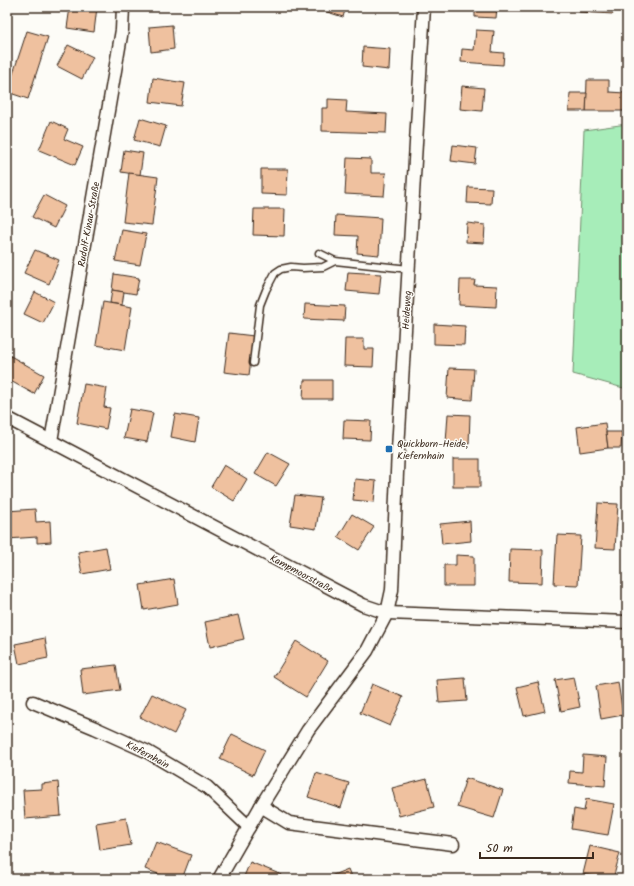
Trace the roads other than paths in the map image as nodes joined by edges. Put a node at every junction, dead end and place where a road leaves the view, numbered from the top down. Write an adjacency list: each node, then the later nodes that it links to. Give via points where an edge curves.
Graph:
1 (123, 7): 8 (street, Rudolf-Kinau-Straße, via 122,30)
2 (424, 7): 5 (street, Heideweg)
3 (319, 253): 4 (lane)
4 (335, 261): 5 (lane); 6 (lane, via 323,267 290,267 275,273 260,305)
5 (409, 269): 9 (street, Heideweg, via 392,590)
6 (254, 363)
7 (7, 418): 8 (street, Kampmoorstraße)
8 (51, 441): 9 (street, Kampmoorstraße, via 363,605)
9 (387, 613): 10 (street, Kampmoorstraße); 12 (street, via 366,651 308,730)
10 (627, 622)
11 (33, 702): 13 (street, Kiefernhain, via 146,750 207,787)
12 (261, 806): 13 (street); 14 (street, via 289,824)
13 (249, 827): 15 (street)
14 (453, 844)
15 (219, 879)

